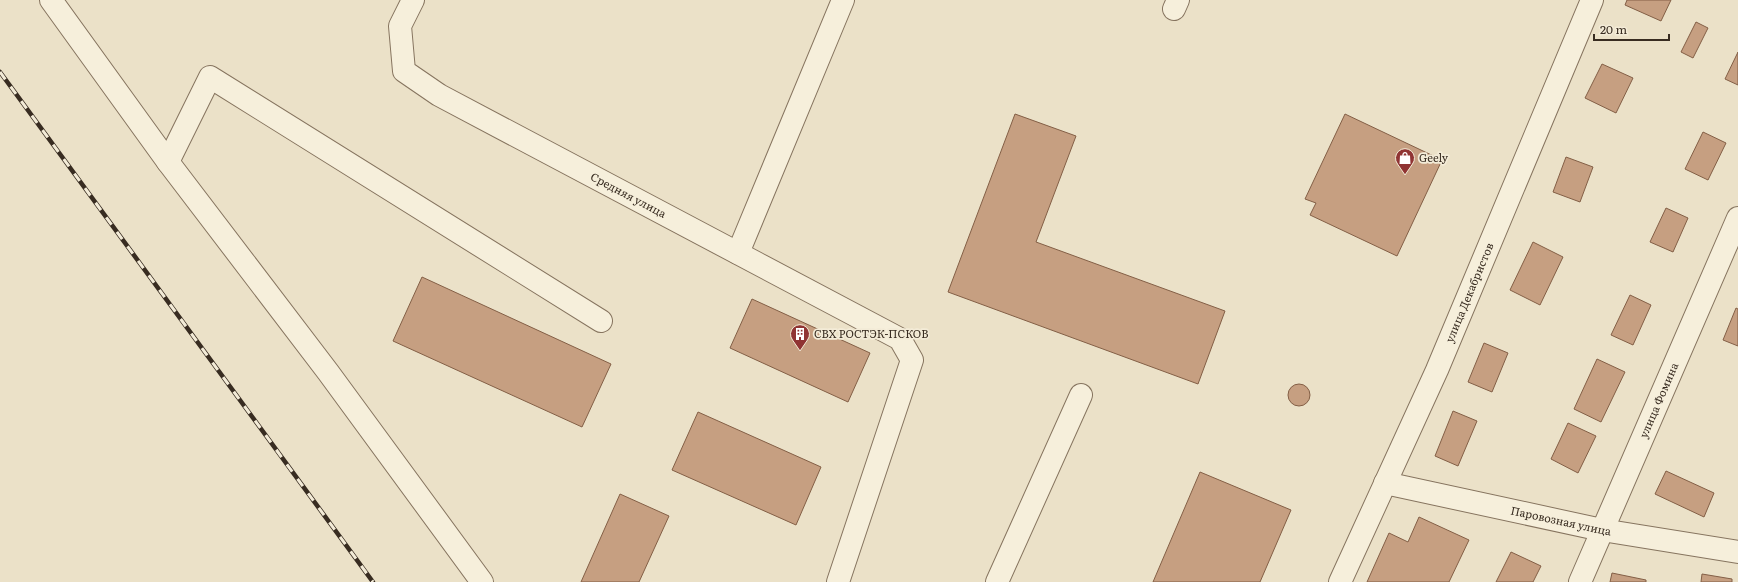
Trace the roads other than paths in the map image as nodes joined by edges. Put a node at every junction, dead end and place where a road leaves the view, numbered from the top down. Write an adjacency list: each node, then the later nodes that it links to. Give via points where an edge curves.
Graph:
1 (51, 0): 5 (street)
2 (413, 0): 7 (street, Средняя улица, via 400,26 404,71 439,95)
3 (843, 0): 7 (street)
4 (1592, 0): 10 (street, улица Декабристов, via 1438,370)
5 (168, 162): 8 (street, via 210,76); 13 (street, via 328,372)
6 (1738, 218): 11 (street, улица Фомина)
7 (738, 254): 14 (street, Средняя улица, via 900,340 912,360)
8 (601, 321)
9 (1081, 395): 15 (street)
10 (1386, 483): 11 (street, Паровозная улица); 16 (street, улица Декабристов)
11 (1602, 530): 12 (street, Паровозная улица); 17 (street, улица Фомина)
12 (1738, 552)
13 (482, 582)
14 (838, 582)
15 (997, 582)
16 (1340, 582)
17 (1580, 582)

